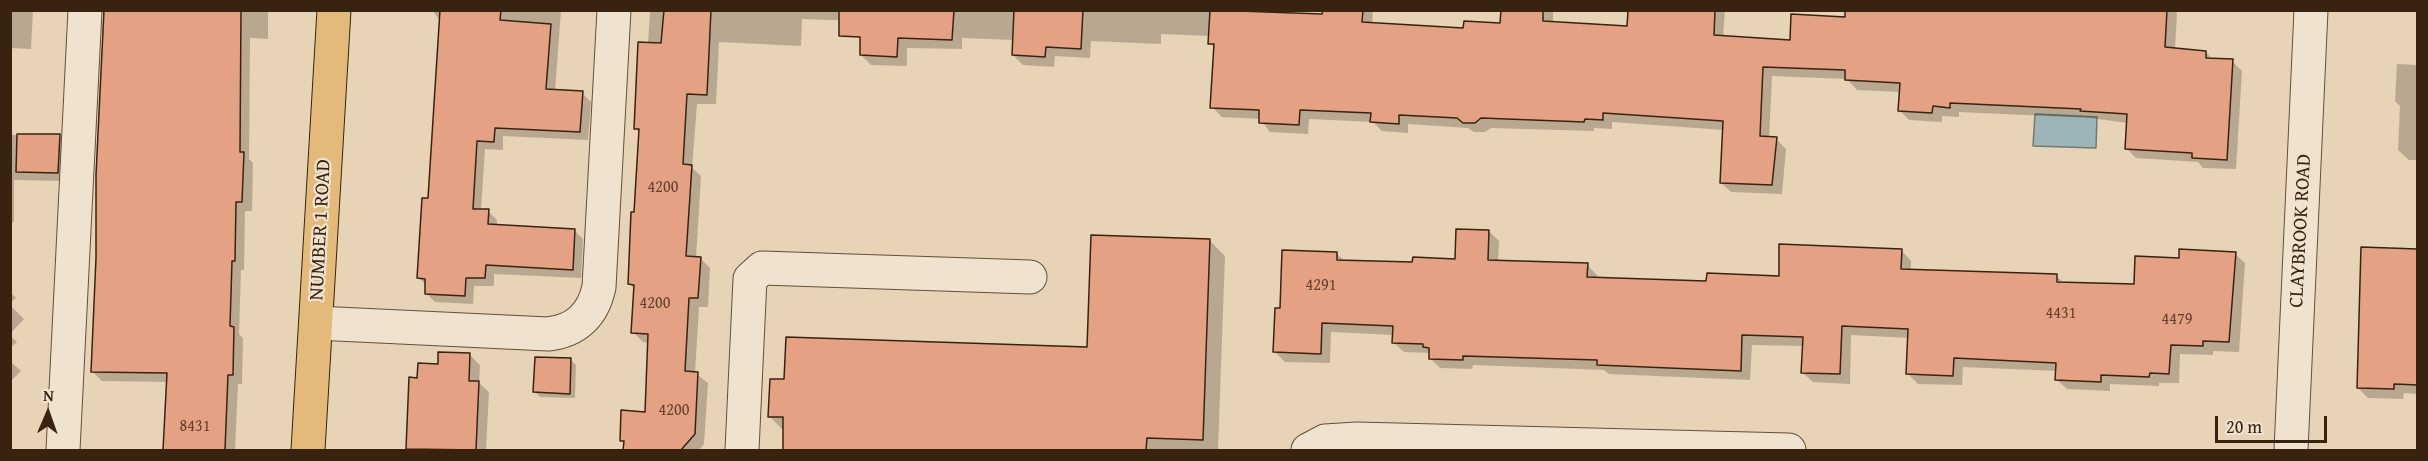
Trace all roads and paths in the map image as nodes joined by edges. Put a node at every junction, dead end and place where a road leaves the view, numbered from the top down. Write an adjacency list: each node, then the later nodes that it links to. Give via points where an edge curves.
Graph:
1 (85, 10): 7 (street)
2 (334, 10): 6 (main road, NUMBER 1 ROAD)
3 (614, 10): 6 (street, via 599,287 586,316 565,331 548,334)
4 (2311, 10): 12 (street, CLAYBROOK ROAD)
5 (1030, 277): 9 (street, via 762,268 750,279)
6 (316, 322): 8 (main road, NUMBER 1 ROAD)
7 (63, 450)
8 (308, 450)
9 (742, 450)
10 (1308, 450): 11 (street, via 1325,441 1357,439)
11 (1789, 450)
12 (2291, 450)

